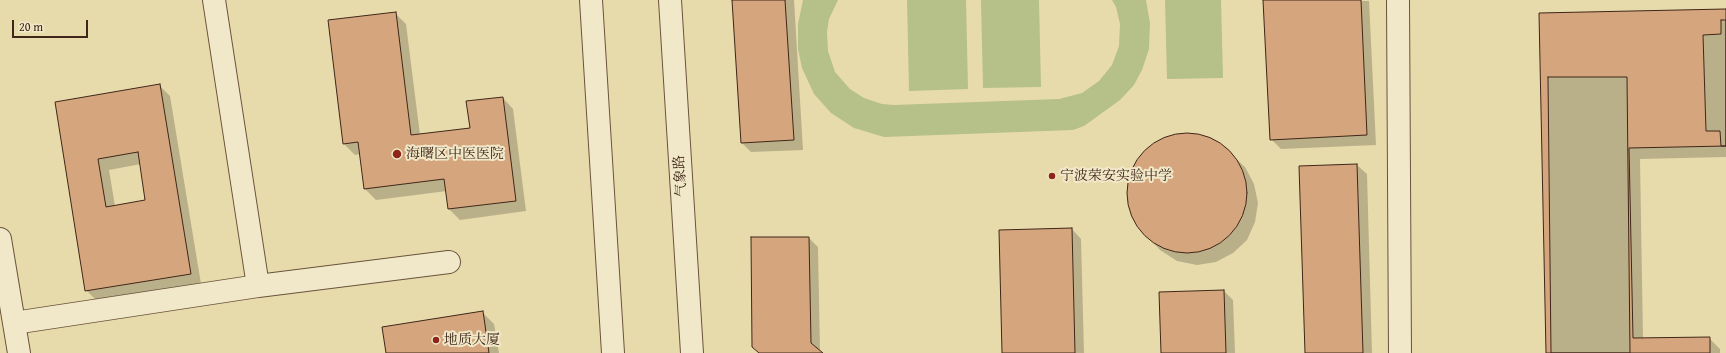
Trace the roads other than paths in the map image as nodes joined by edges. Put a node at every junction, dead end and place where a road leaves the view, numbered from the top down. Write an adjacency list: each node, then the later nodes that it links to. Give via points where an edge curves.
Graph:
1 (214, 0): 7 (street)
2 (591, 0): 10 (street)
3 (670, 0): 11 (street, 气象路)
4 (1398, 0): 12 (street)
5 (0, 239): 8 (street)
6 (449, 262): 7 (street)
7 (258, 286): 8 (street)
8 (14, 323): 9 (street)
9 (19, 353)
10 (613, 353)
11 (692, 353)
12 (1400, 353)

